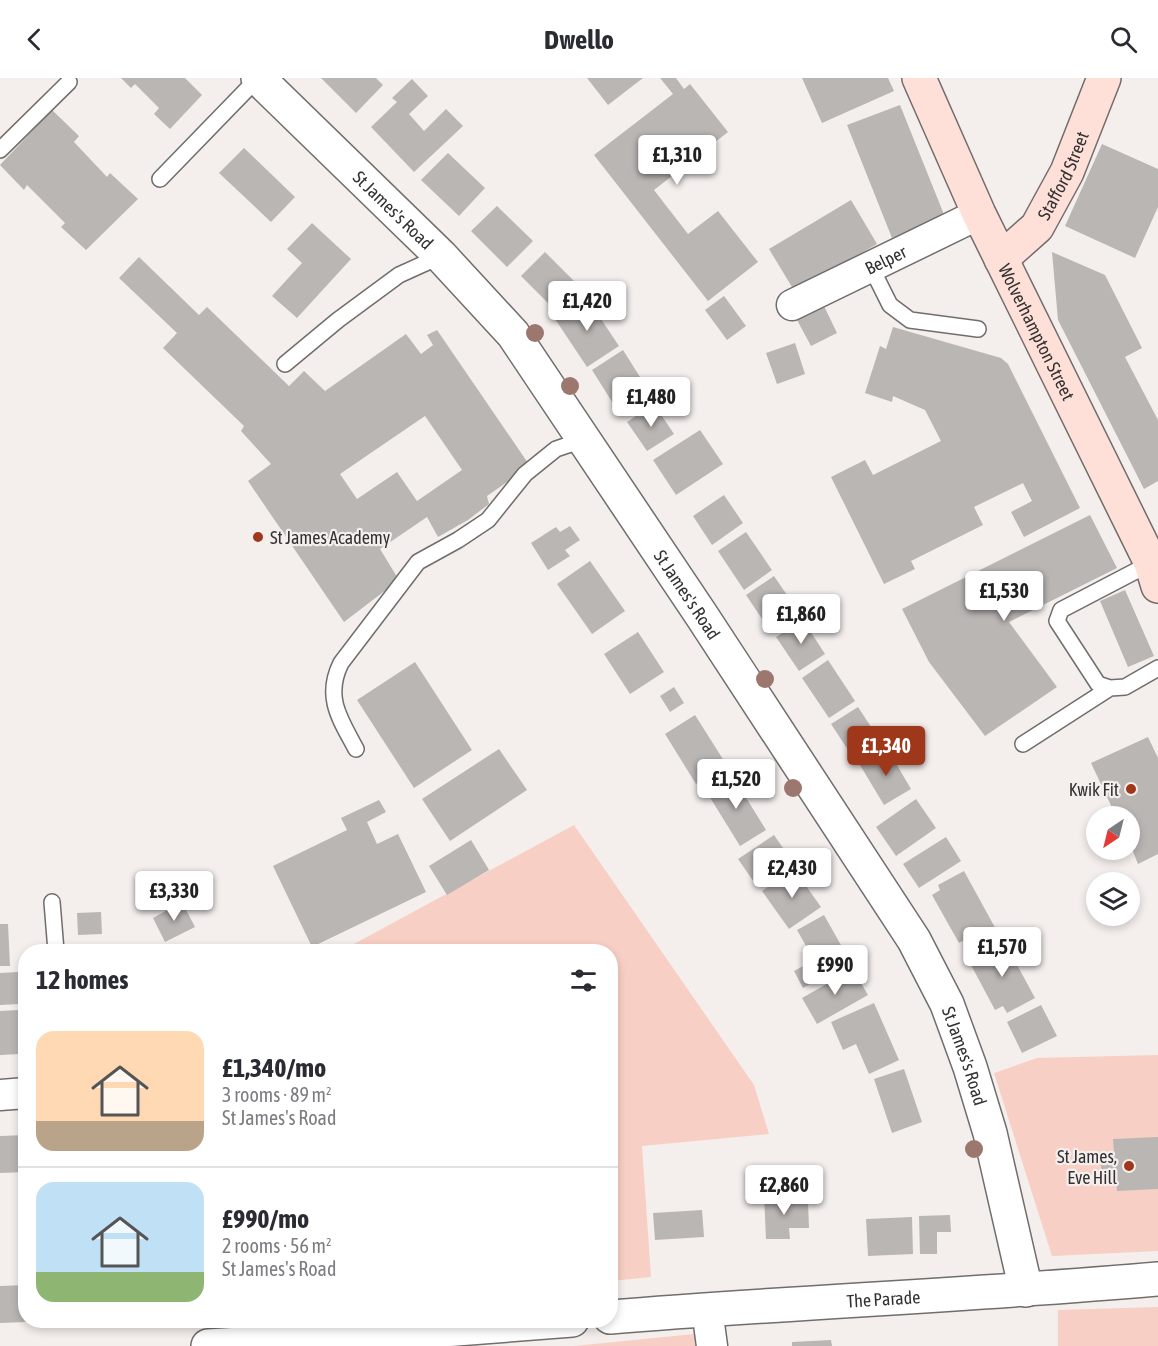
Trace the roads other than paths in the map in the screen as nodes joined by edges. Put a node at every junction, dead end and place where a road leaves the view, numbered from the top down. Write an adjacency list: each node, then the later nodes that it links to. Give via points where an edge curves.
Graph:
1 (258, 78): 6 (lane); 8 (street, St James's Road)
2 (919, 78): 7 (main road, Wolverhampton Street)
3 (1104, 78): 9 (main road, Stafford Street, via 1067,172 1037,226)
4 (69, 82): 5 (lane)
5 (0, 150)
6 (160, 179)
7 (979, 214): 9 (main road, Wolverhampton Street); 10 (street, Belper)
8 (441, 256): 13 (lane, via 399,276); 14 (street, St James's Road, via 513,334)
9 (1001, 259): 15 (main road, Wolverhampton Street)
10 (871, 267): 11 (street, Belper); 12 (lane, via 890,305 910,320)
11 (792, 305)
12 (978, 329)
13 (285, 364)
14 (584, 440): 19 (lane, via 556,449 525,474 488,520 418,562 342,663 333,694 338,714); 25 (street, St James's Road, via 914,940 947,1004 970,1067 990,1133)
15 (1155, 578): 17 (lane, via 1060,610 1057,621 1098,684)
16 (1158, 668): 17 (lane, via 1125,687)
17 (1110, 688): 18 (lane)
18 (1023, 744)
19 (356, 749)
20 (52, 902): 21 (lane)
21 (55, 944)
22 (18, 1094): 23 (street)
23 (0, 1095)
24 (1158, 1279): 25 (street, The Parade)
25 (1026, 1290): 26 (street, The Parade)
26 (706, 1309): 27 (street, The Parade); 31 (street)
27 (618, 1316)
28 (498, 1328): 29 (street)
29 (378, 1341): 30 (street)
30 (208, 1346)
31 (712, 1346)

